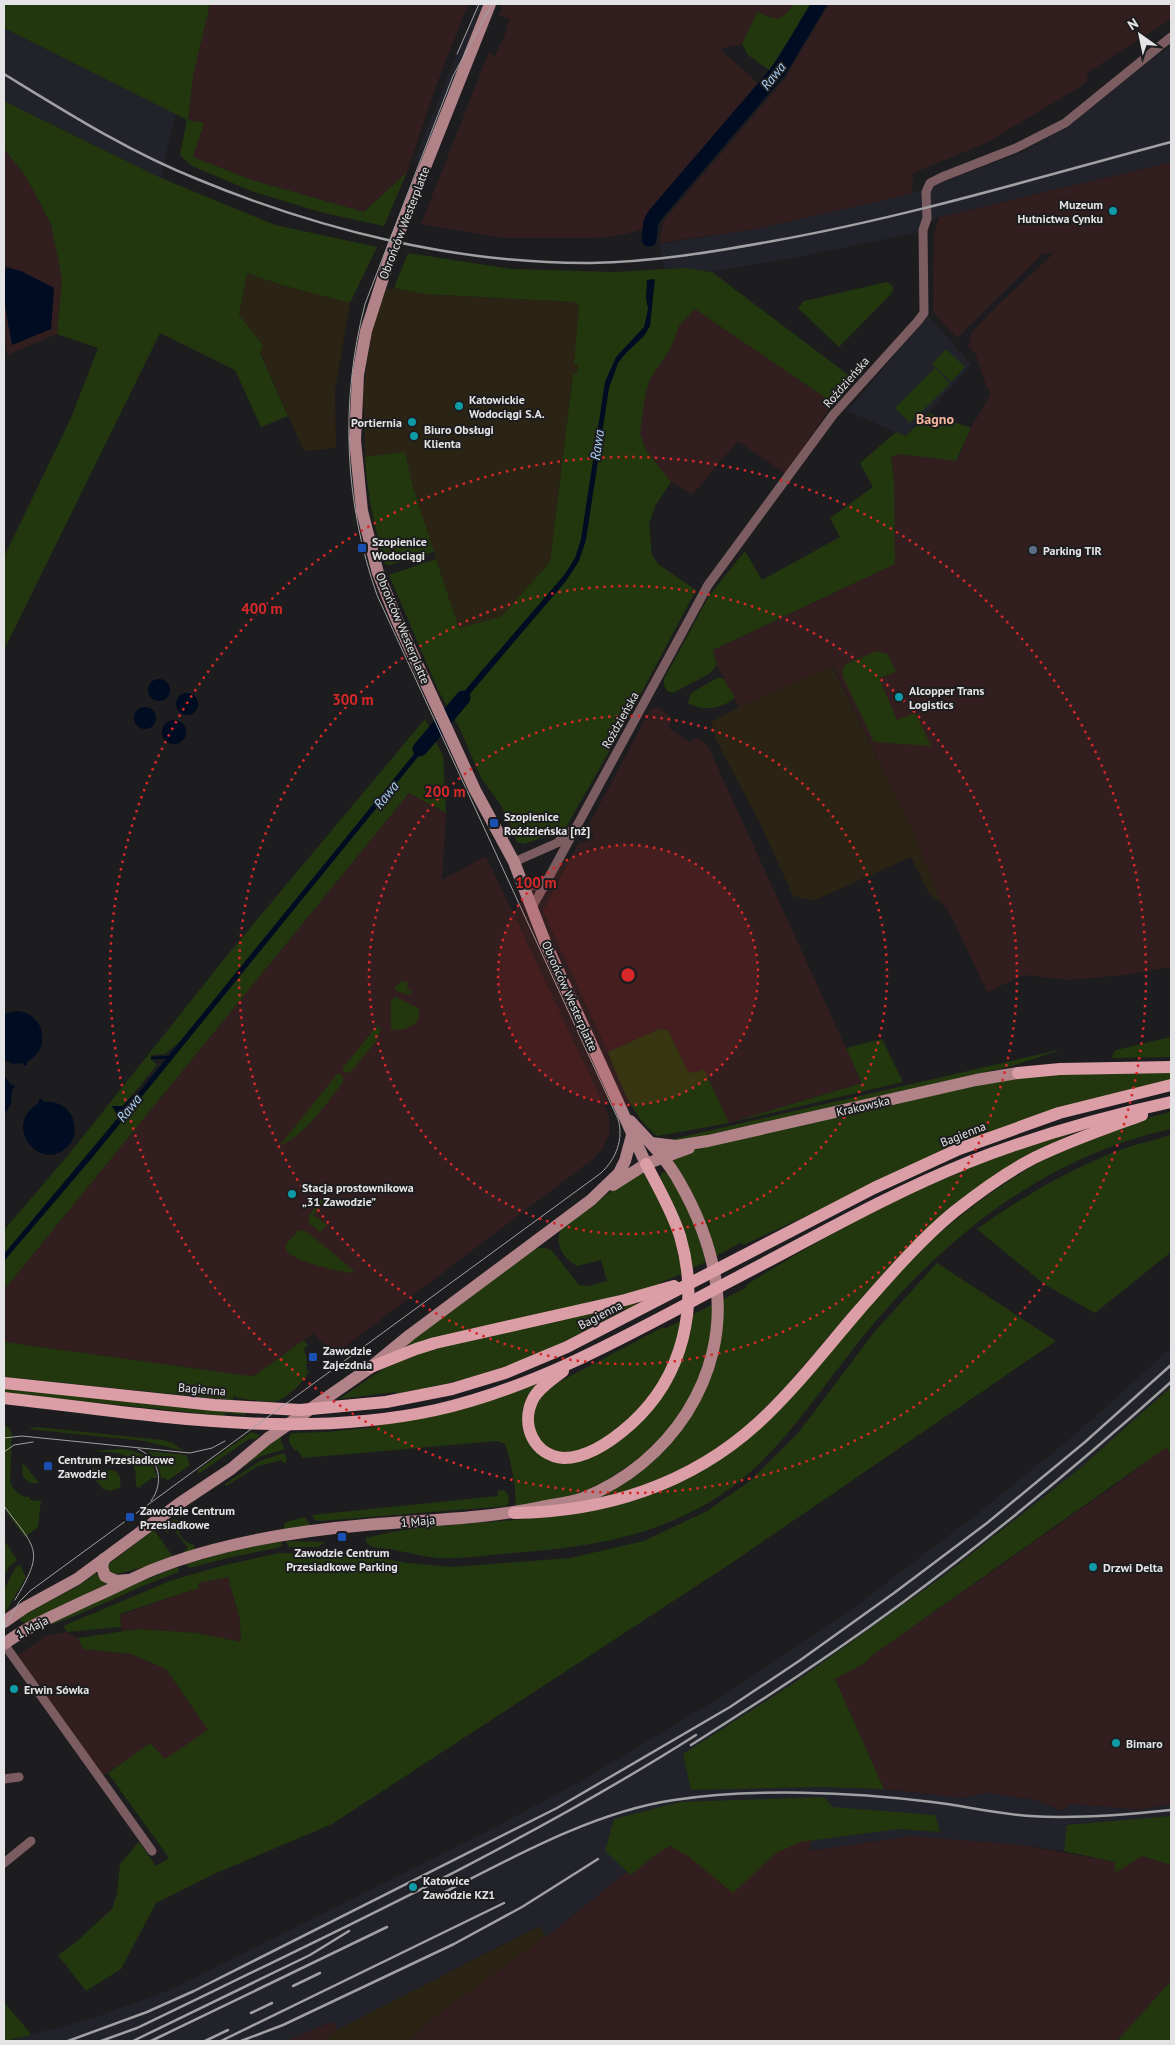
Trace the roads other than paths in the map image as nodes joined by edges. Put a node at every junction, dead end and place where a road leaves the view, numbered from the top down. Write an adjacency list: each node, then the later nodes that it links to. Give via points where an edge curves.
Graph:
1 (490, 4): 4 (street, Obrońców Westerplatte, via 380,285 366,331 358,375 355,440 362,512 378,573 475,790)
2 (1171, 37): 3 (street, Roździeńska, via 1065,123 1016,148 930,183 926,192 927,218 923,230 924,313 824,427 708,585)
3 (576, 827): 4 (street, Roździeńska, via 557,843); 5 (street, Roździeńska)
4 (514, 862): 6 (street, Obrońców Westerplatte)
5 (548, 880): 6 (street, via 535,886); 7 (street, Roździeńska)
6 (523, 883): 7 (street, Obrońców Westerplatte)
7 (532, 906): 12 (street, Obrońców Westerplatte, via 545,942)
8 (1171, 1067): 9 (main road)
9 (1018, 1073): 14 (street, Krakowska)
10 (1171, 1085): 19 (main road, Bagienna, via 1059,1113 959,1149 874,1188 743,1257)
11 (1171, 1103): 21 (main road, via 1127,1111 1046,1134 967,1163 889,1198); 25 (main road, via 1034,1158 955,1212 909,1255 758,1423 708,1461 664,1484 619,1500 546,1513)
12 (624, 1115): 13 (street, Obrońców Westerplatte); 15 (street, Obrońców Westerplatte)
13 (632, 1135): 17 (street, Obrońców Westerplatte); 18 (street, 1 Maja, via 619,1173)
14 (708, 1141): 15 (street, Krakowska, via 676,1146); 16 (street, Krakowska)
15 (651, 1143): 16 (street, Obrońców Westerplatte)
16 (663, 1158): 17 (street, Krakowska); 19 (street, Obrońców Westerplatte, via 690,1202 706,1241)
17 (646, 1164): 18 (street, Krakowska); 21 (main road, via 679,1234 685,1257 689,1294 682,1345 658,1394 632,1423 597,1448 563,1458 541,1450 533,1441 528,1431 528,1410 540,1390)
18 (591, 1200): 22 (street, 1 Maja)
19 (711, 1280): 20 (main road, Bagienna); 25 (street, 1 Maja, via 716,1326 708,1367 690,1409 667,1440 643,1464 608,1486 580,1499)
20 (658, 1295): 22 (main road, via 435,1343); 23 (main road, Bagienna, via 567,1347 498,1375 418,1397 300,1410)
21 (583, 1356): 24 (main road, via 517,1385 454,1405 318,1425 224,1421)
22 (371, 1367): 26 (street, 1 Maja)
23 (4, 1383)
24 (4, 1398)
25 (514, 1513): 27 (street, 1 Maja, via 338,1527 273,1537 193,1557)
26 (104, 1559): 27 (street, via 105,1576 116,1581); 28 (street, 1 Maja, via 77,1579)
27 (131, 1580): 29 (street, 1 Maja, via 31,1626)
28 (4, 1622)
29 (4, 1644): 33 (street, 1 Maja)
30 (20, 1777): 31 (street)
31 (4, 1778)
32 (31, 1841): 34 (street)
33 (152, 1851)
34 (4, 1863)

